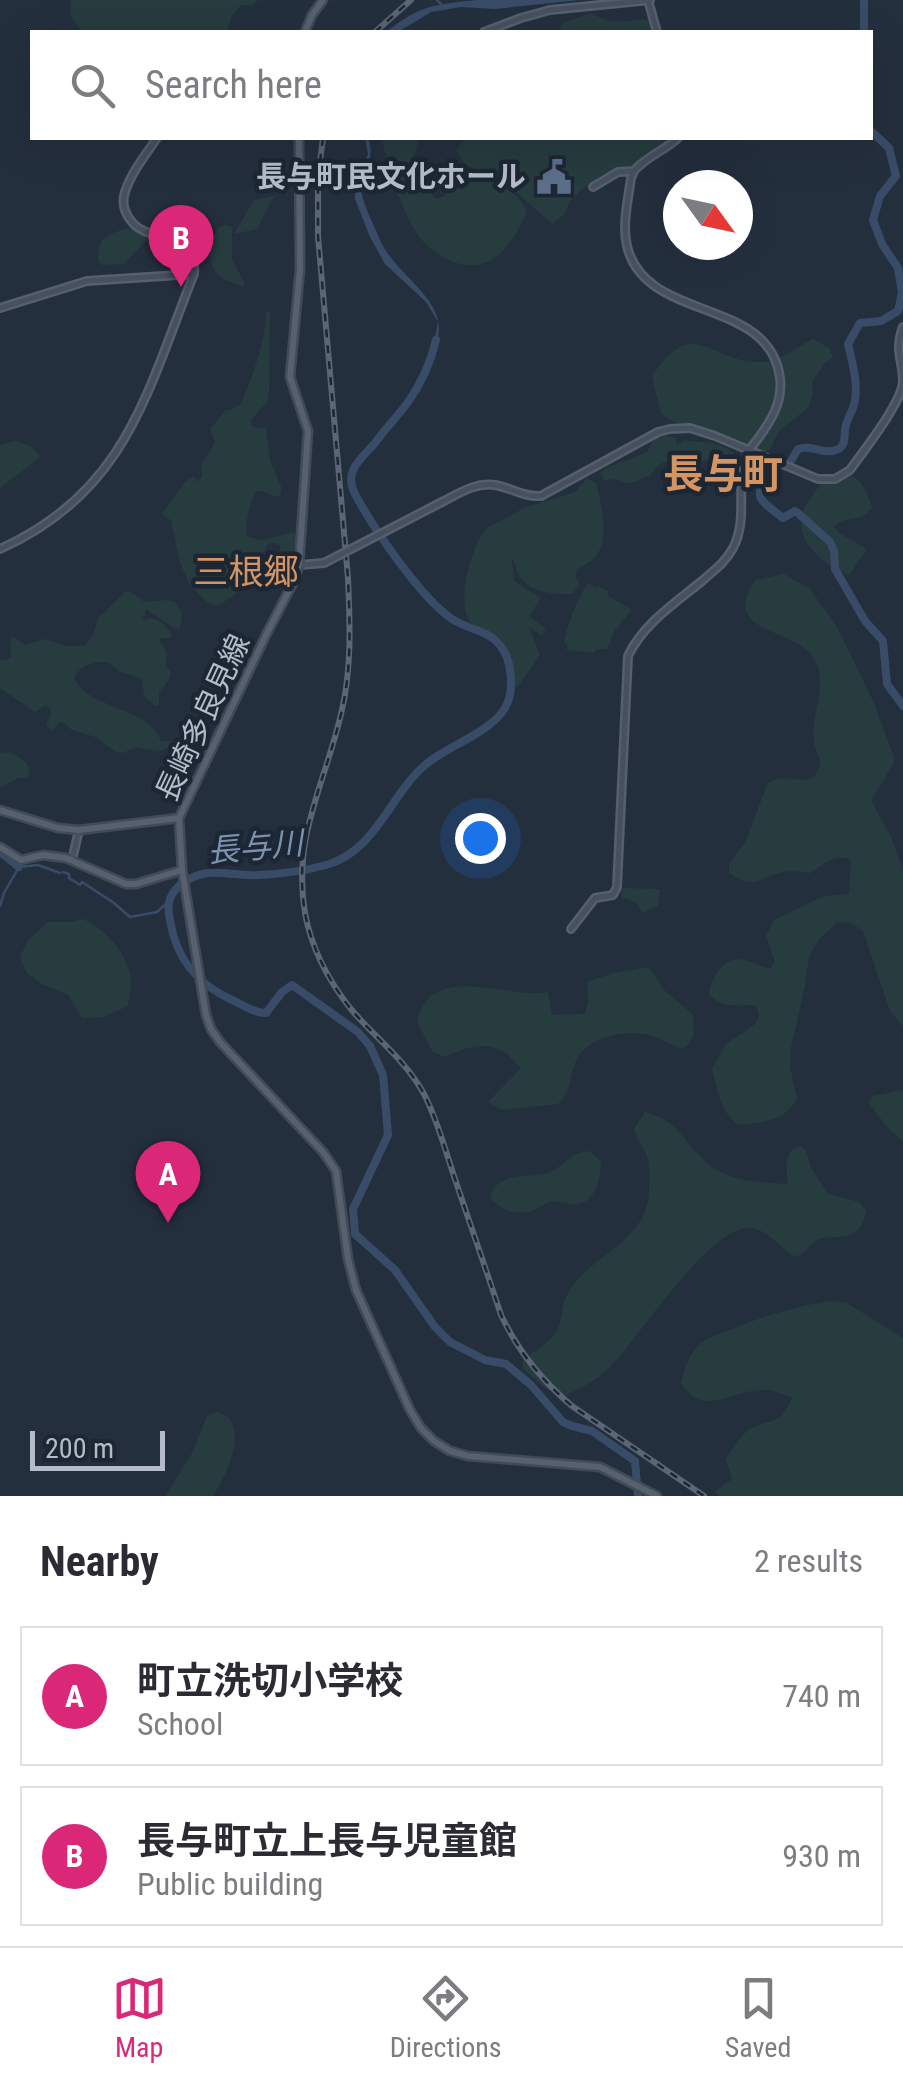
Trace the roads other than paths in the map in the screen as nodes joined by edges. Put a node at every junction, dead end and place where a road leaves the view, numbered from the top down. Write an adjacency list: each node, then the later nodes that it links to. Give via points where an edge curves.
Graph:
1 (323, 0): 3 (main road)
2 (649, 0): 4 (street, via 550,10); 5 (street)
3 (305, 30)
4 (489, 30)
5 (656, 30)
6 (156, 140): 11 (street, via 126,188 124,207 142,230 174,234 186,243)
7 (299, 140): 16 (main road, 長崎多良見線, via 300,269 290,377 308,430)
8 (675, 140): 9 (street)
9 (634, 171): 10 (street, via 618,172); 14 (street, via 626,238 637,270 661,292 750,330 777,365 779,401)
10 (594, 187)
11 (194, 274): 12 (street, via 87,281); 15 (street, via 145,398 107,468 52,520)
12 (0, 308)
13 (903, 327): 14 (street, via 900,392 850,470 818,479)
14 (749, 450): 16 (street, bridge, via 690,428 658,432 541,496 474,486 324,563); 23 (street, via 733,549 646,628 628,656 617,887 614,895 595,898)
15 (0, 548)
16 (299, 565): 18 (main road, 長崎多良見線)
17 (0, 810): 19 (main road)
18 (180, 818): 19 (main road); 22 (main road, 長崎多良見線)
19 (80, 830): 21 (street)
20 (0, 847): 21 (main road, via 21,860 43,855)
21 (71, 862): 22 (main road, via 126,884)
22 (183, 872): 24 (main road, 長崎多良見線, via 210,1030 336,1171 356,1290 426,1434 468,1456 610,1471)
23 (571, 928)
24 (656, 1496)

